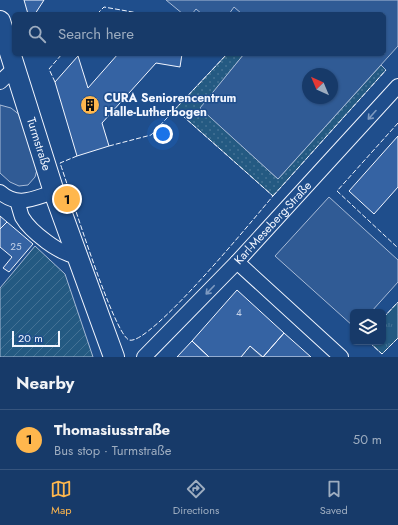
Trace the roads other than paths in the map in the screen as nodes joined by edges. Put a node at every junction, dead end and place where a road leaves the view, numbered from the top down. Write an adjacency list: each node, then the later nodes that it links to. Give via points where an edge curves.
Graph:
1 (0, 21): 2 (street, Turmstraße)
2 (7, 76): 5 (street, Turmstraße)
3 (398, 86): 8 (street, Karl-Meseberg-Straße, one-way to 8)
4 (0, 192): 6 (street)
5 (54, 192): 6 (street); 7 (street, Turmstraße)
6 (17, 201): 7 (street, via 28,224 61,252)
7 (78, 256): 9 (street, Turmstraße)
8 (237, 262): 10 (street, Karl-Meseberg-Straße, one-way to 10); 11 (street)
9 (114, 357)
10 (144, 357)
11 (341, 357)

